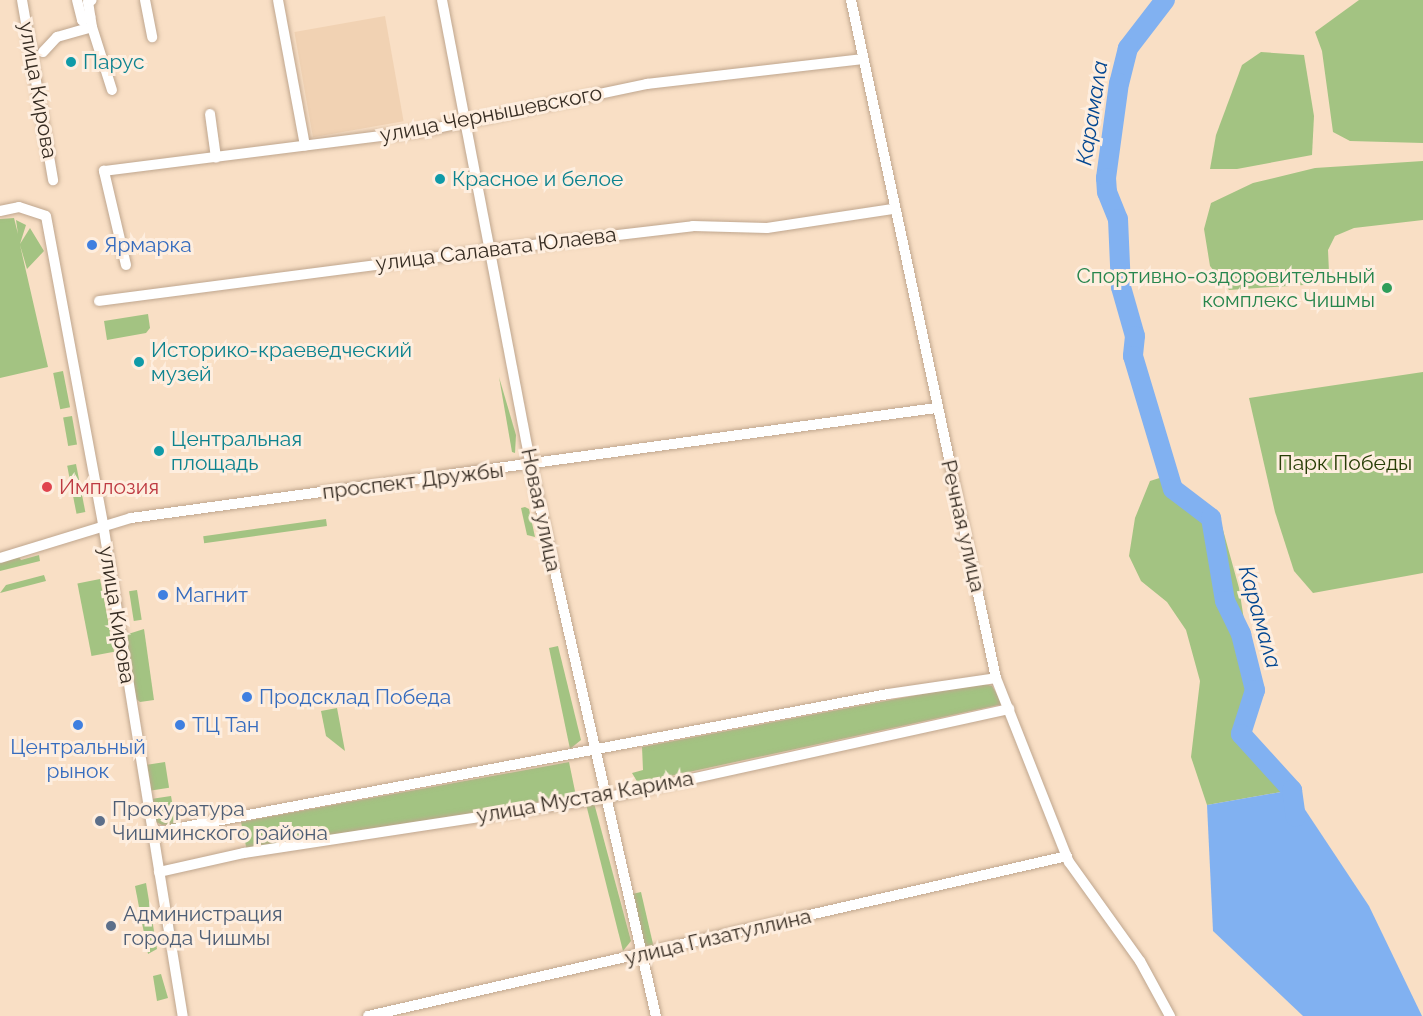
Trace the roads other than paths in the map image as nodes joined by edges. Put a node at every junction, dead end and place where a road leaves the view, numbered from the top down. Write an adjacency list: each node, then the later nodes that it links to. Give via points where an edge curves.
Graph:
1 (22, 0): 17 (street, улица Кирова)
2 (77, 0): 8 (street, via 81,20)
3 (92, 0): 8 (street, via 88,2)
4 (145, 0): 9 (street)
5 (278, 0): 15 (street)
6 (442, 0): 14 (street, Новая улица)
7 (851, 0): 11 (street, Речная улица)
8 (91, 22): 10 (street, via 57,37); 12 (street)
9 (152, 37)
10 (43, 51)
11 (863, 59): 14 (street, улица Чернышевского, via 647,84); 18 (street, Речная улица)
12 (112, 90)
13 (210, 114): 16 (street)
14 (465, 122): 15 (street, улица Чернышевского); 20 (street, Новая улица)
15 (305, 146): 16 (street, улица Чернышевского)
16 (216, 158): 21 (street, улица Чернышевского, via 104,171)
17 (53, 180)
18 (893, 209): 20 (street, улица Салавата Юлаева, via 767,228 693,226); 23 (street, Речная улица)
19 (0, 211): 25 (street, улица Кирова, via 19,207 46,216)
20 (490, 250): 22 (street, улица Салавата Юлаева); 24 (street, Новая улица)
21 (126, 265)
22 (99, 301)
23 (936, 408): 24 (street, проспект Дружбы); 27 (street, Речная улица)
24 (531, 466): 25 (street, проспект Дружбы, via 224,504); 29 (street, Новая улица)
25 (103, 524): 26 (street, проспект Дружбы, via 77,538); 31 (street, улица Кирова)
26 (0, 558)
27 (996, 678): 28 (street, Речная улица); 29 (street, улица Мустая Карима, via 888,694)
28 (1009, 709): 30 (street, улица Мустая Карима); 32 (street, Речная улица)
29 (593, 750): 30 (street, Новая улица); 31 (street, улица Мустая Карима)
30 (604, 798): 33 (street, улица Мустая Карима, via 267,849); 34 (street, Новая улица)
31 (153, 833): 33 (street, улица Кирова)
32 (1067, 856): 34 (street, улица Гизатуллина); 38 (street, Речная улица, via 1140,961)
33 (159, 872): 35 (street, улица Кирова)
34 (640, 955): 36 (street, улица Гизатуллина); 37 (street, Новая улица)
35 (183, 1016)
36 (368, 1016)
37 (656, 1016)
38 (1170, 1016)

